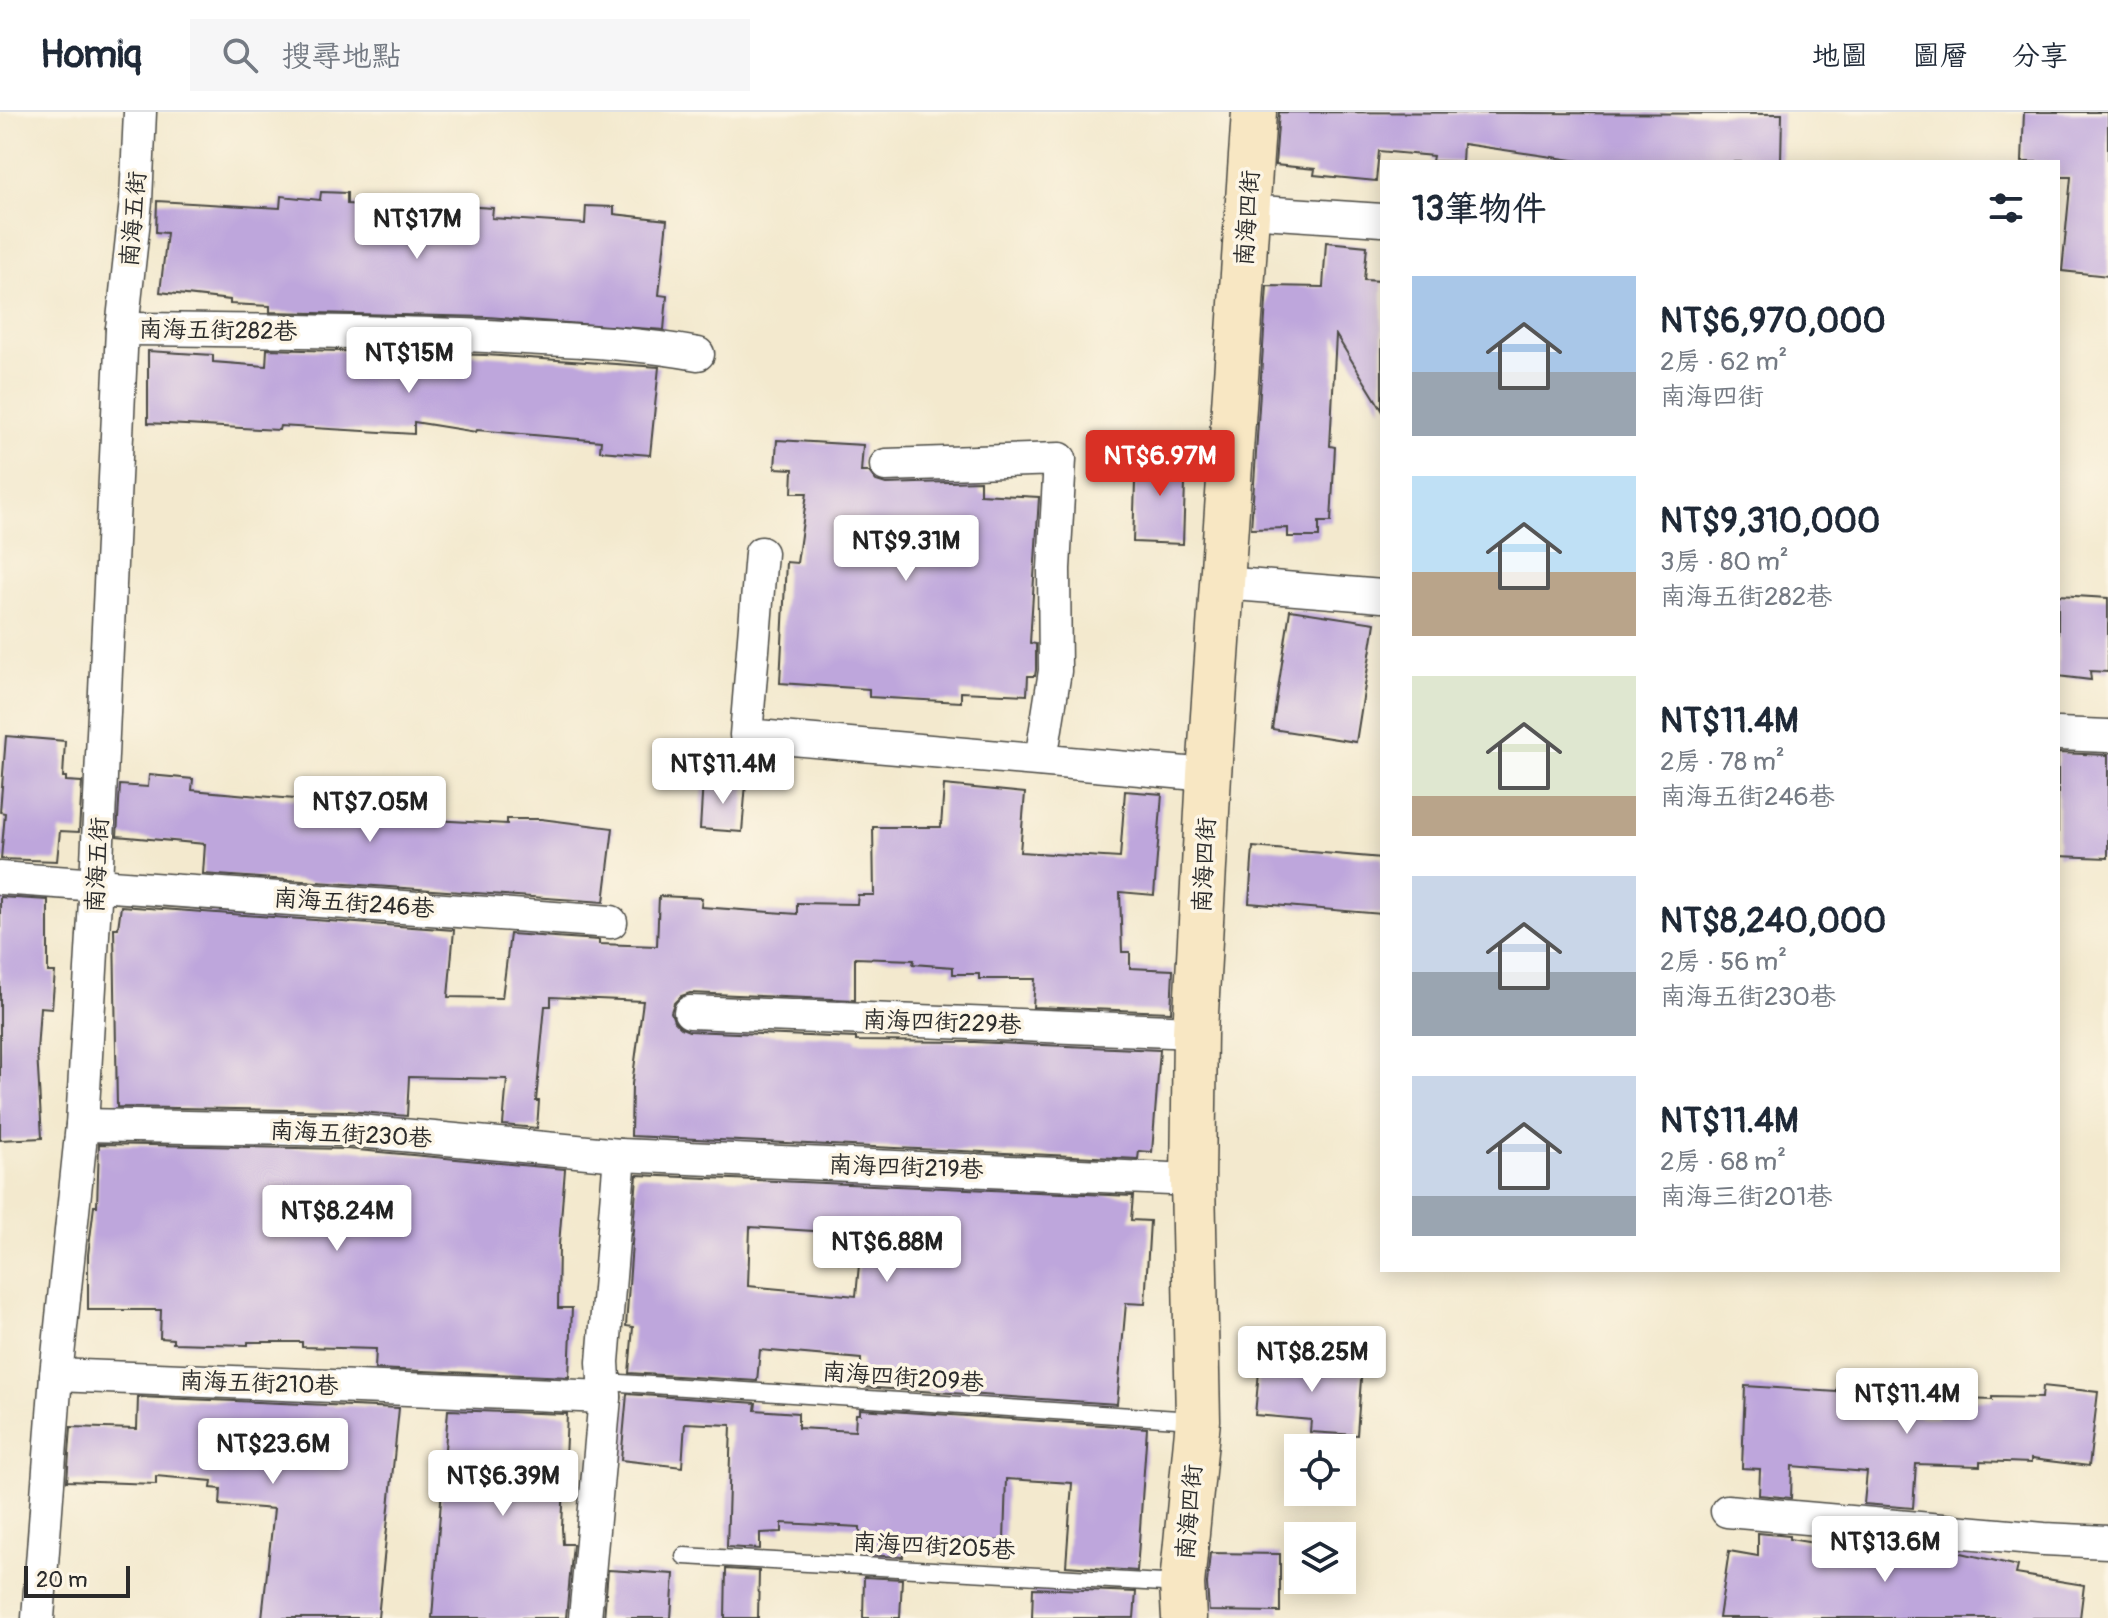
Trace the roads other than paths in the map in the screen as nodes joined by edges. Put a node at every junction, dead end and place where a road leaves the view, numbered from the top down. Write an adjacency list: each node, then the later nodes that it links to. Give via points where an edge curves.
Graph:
1 (140, 112): 5 (street, 南海五街)
2 (1254, 112): 3 (street, 南海四街)
3 (1247, 211): 4 (street); 9 (street, 南海四街)
4 (1380, 220)
5 (122, 329): 6 (street, 南海五街282巷, via 404,333 593,342); 16 (street, 南海五街)
6 (698, 354)
7 (886, 465): 13 (street, via 1060,459 1055,671)
8 (761, 553): 13 (street, via 746,735)
9 (1222, 583): 10 (street); 14 (street, 南海四街)
10 (1380, 596)
11 (2060, 734): 12 (street)
12 (2108, 736)
13 (1041, 760): 14 (street)
14 (1209, 775): 19 (street, 南海四街)
15 (0, 878): 16 (street, 南海五街246巷)
16 (96, 883): 17 (street, 南海五街246巷); 20 (street, 南海五街)
17 (611, 922)
18 (690, 1012): 19 (street, 南海四街229巷)
19 (1195, 1032): 22 (street, 南海四街)
20 (82, 1125): 21 (street, 南海五街230巷, via 348,1130); 23 (street, 南海五街)
21 (620, 1155): 22 (street, 南海四街219巷); 24 (street)
22 (1193, 1180): 25 (street, 南海四街)
23 (56, 1375): 24 (street, 南海五街210巷); 30 (street, 南海五街)
24 (605, 1390): 25 (lane, 南海四街209巷); 31 (street)
25 (1198, 1420): 29 (street, 南海四街)
26 (1727, 1511): 27 (street)
27 (2108, 1542)
28 (684, 1556): 29 (lane, 南海四街205巷)
29 (1183, 1601)
30 (38, 1618)
31 (585, 1618)

